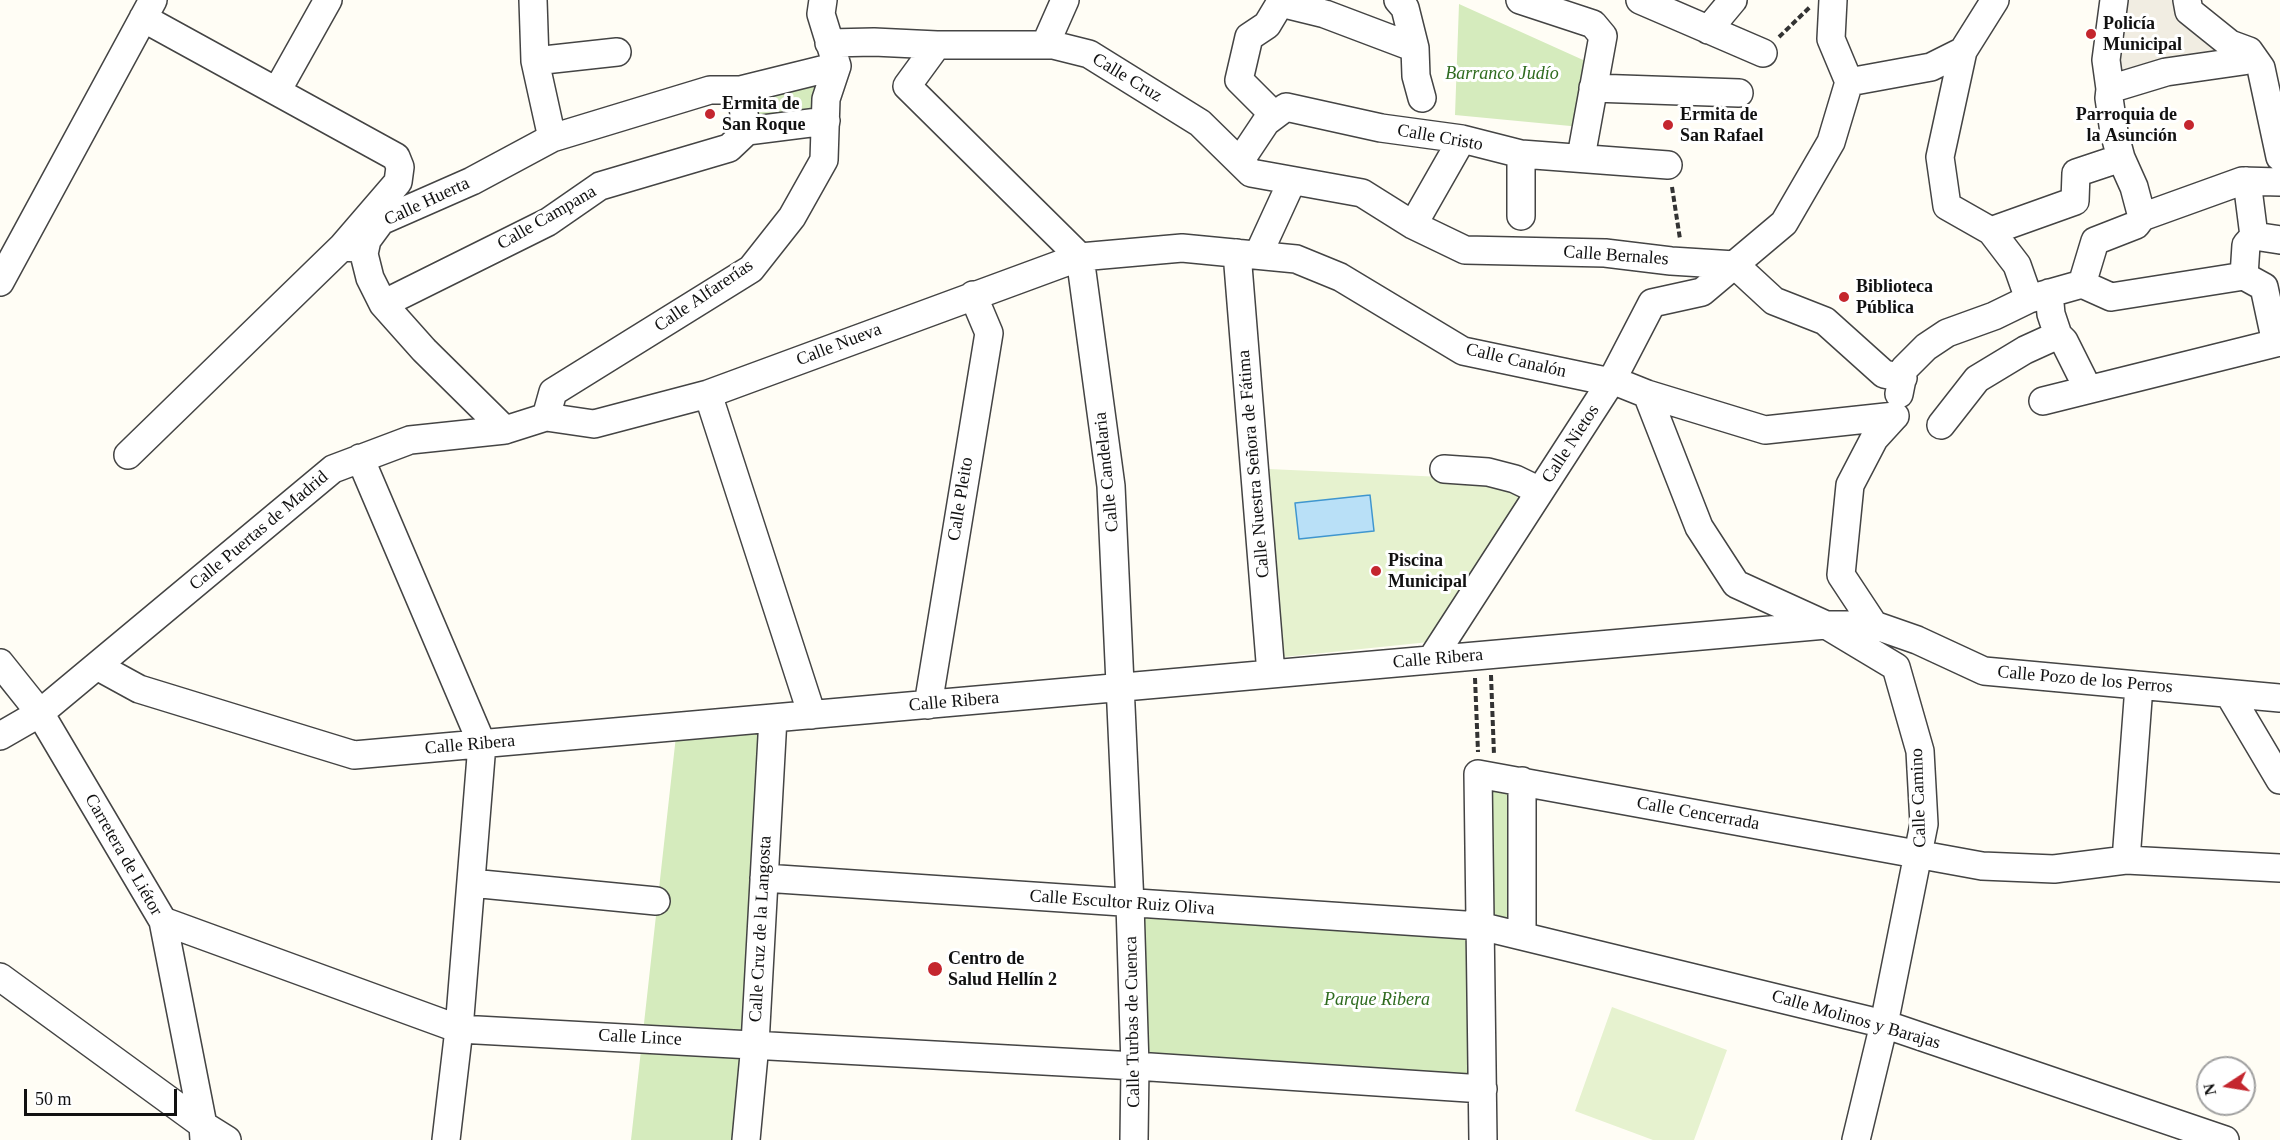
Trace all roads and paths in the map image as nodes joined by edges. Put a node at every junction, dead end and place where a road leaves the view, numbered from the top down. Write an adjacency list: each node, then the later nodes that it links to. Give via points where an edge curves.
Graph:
1 (328, 0): 30 (street)
2 (533, 0): 25 (street)
3 (823, 0): 24 (street, via 821,14)
4 (1065, 0): 17 (street)
5 (1398, 0): 19 (street, via 1405,8)
6 (1520, 0): 15 (street)
7 (1640, 0): 16 (street)
8 (1733, 0): 16 (street)
9 (1833, 0): 26 (street, via 1831,39)
10 (1995, 0): 20 (street)
11 (2114, 0): 28 (street, via 2106,60)
12 (2187, 0): 21 (street, via 2189,11 2230,44)
13 (1281, 1): 19 (street); 33 (street, via 1267,26 1249,37 1239,80)
14 (148, 9): 30 (street); 60 (street)
15 (1586, 9): 27 (street, via 1603,36)
16 (1708, 30): 23 (street)
17 (1046, 44): 18 (street, Calle Cruz); 43 (street, Calle Cruz, via 1089,54 1200,123)
18 (937, 45): 24 (street, Calle Cruz, via 874,42); 56 (street, via 907,87)
19 (1415, 48): 32 (street)
20 (1963, 51): 26 (street, via 1931,67); 51 (street, via 1940,157 1947,206)
21 (2249, 51): 28 (street, via 2243,61 2166,72); 35 (street, via 2261,68)
22 (617, 52): 25 (street)
23 (1763, 53)
24 (833, 55): 29 (street, Calle Cruz); 34 (street, Calle Alfarerías)
25 (535, 61): 37 (street)
26 (1848, 82): 58 (street, via 1832,142 1784,223)
27 (1593, 88): 31 (street); 40 (street)
28 (2110, 89): 42 (street)
29 (740, 90): 36 (street); 37 (street, Calle Huerta, via 710,90)
30 (277, 91): 54 (street, via 396,157 400,167 398,182)
31 (1739, 93)
32 (1422, 98)
33 (1274, 115): 38 (street, Calle Cristo, via 1286,107 1381,128); 43 (street)
34 (826, 121): 36 (street); 73 (street, Calle Alfarerías, via 824,160 792,217 751,269 553,392)
35 (2277, 126): 41 (street)
36 (747, 131): 64 (street, Calle Campana, via 729,148 600,186 548,222)
37 (552, 138): 54 (street, Calle Huerta, via 472,181 381,221 367,240)
38 (1461, 139): 39 (street, Calle Cristo); 50 (street)
39 (1521, 154): 40 (street, Calle Cristo); 48 (street)
40 (1581, 157): 44 (street, Calle Cristo)
41 (2280, 157)
42 (2121, 158): 49 (street); 51 (street, via 2076,173 2075,201)
43 (1240, 161): 45 (street, Calle Cruz, via 1251,173)
44 (1668, 165): 57 (path)
45 (1292, 181): 50 (street, Calle Bernales, via 1362,193); 55 (street)
46 (2247, 181): 47 (street); 49 (street); 52 (street)
47 (2280, 182)
48 (1521, 216)
49 (2142, 217): 61 (street, via 2136,225 2095,241)
50 (1413, 225): 57 (street, Calle Bernales, via 1464,250 1605,253)
51 (1991, 231): 63 (street)
52 (2253, 236): 53 (street); 59 (street, via 2246,245)
53 (2280, 240)
54 (353, 248): 64 (street, via 364,254); 77 (street)
55 (1248, 254): 56 (street, Calle Canalón, via 1182,248); 67 (street, Calle Canalón, via 1296,259 1340,277 1463,351); 87 (street, Calle Nuestra Señora de Fátima)
56 (1080, 257): 62 (street, Calle Nueva); 89 (street, Calle Candelaria, via 1111,486)
57 (1682, 261): 58 (street, Calle Bernales)
58 (1735, 265): 66 (street, via 1774,301 1825,321 1884,374); 67 (street, Calle Nietos, via 1702,292 1652,303)
59 (2244, 276): 61 (street, via 2111,297); 68 (street, via 2264,287 2276,343)
60 (0, 282)
61 (2082, 284): 63 (street)
62 (974, 295): 69 (street, Calle Nueva); 92 (street, Calle Pleito, via 989,333)
63 (2039, 296): 65 (street); 66 (street, via 1947,333 1904,369)
64 (383, 304): 76 (street)
65 (2058, 335): 68 (street); 75 (street, via 1977,379)
66 (1903, 378): 72 (street)
67 (1612, 380): 70 (street, Calle Canalón); 80 (street, Calle Nietos)
68 (2088, 389): 71 (street)
69 (708, 394): 74 (street, Calle Nueva); 94 (street)
70 (1647, 394): 72 (street, Calle Canalón, via 1765,430); 81 (street, Calle Camino, via 1699,527 1736,584)
71 (2043, 401)
72 (1895, 416): 82 (street, via 1874,438 1851,485 1841,575)
73 (546, 417): 74 (street, Calle Puertas de Madrid); 76 (street, Calle Puertas de Madrid)
74 (594, 424)
75 (1941, 425)
76 (505, 430): 78 (street, Calle Puertas de Madrid, via 410,440)
77 (128, 455)
78 (360, 458): 86 (street, Calle Puertas de Madrid, via 333,469); 97 (street)
79 (1444, 469): 80 (street, via 1515,478)
80 (1540, 492): 84 (street, Calle Nietos)
81 (1826, 625): 82 (street, Calle Pozo de los Perros); 83 (street, Calle Ribera); 101 (street, Calle Camino, via 1896,667 1920,751 1924,824)
82 (1874, 625): 88 (street, Calle Pozo de los Perros, via 1984,671)
83 (1483, 655): 84 (street, Calle Ribera); 98 (path); 98 (path)
84 (1431, 660): 87 (street, Calle Ribera)
85 (0, 663): 93 (street, Carretera de Liétor)
86 (97, 666): 93 (street, Calle Puertas de Madrid); 97 (street, Calle Ribera, via 139,689 354,755)
87 (1271, 674): 89 (street, Calle Ribera)
88 (2139, 686): 90 (street, Calle Pozo de los Perros); 102 (street)
89 (1119, 687): 92 (street, Calle Ribera); 107 (street, Calle Turbas de Cuenca)
90 (2229, 694): 91 (street, Calle Pozo de los Perros); 99 (street)
91 (2280, 698)
92 (928, 705): 94 (street, Calle Ribera)
93 (40, 713): 96 (street, Calle Puertas de Madrid); 108 (street, Carretera de Liétor)
94 (812, 715): 95 (street, Calle Ribera)
95 (772, 718): 97 (street, Calle Ribera); 104 (street, Calle Cruz de la Langosta)
96 (0, 736)
97 (482, 744): 105 (street)
98 (1486, 775): 100 (street, Calle Cencerrada); 109 (street)
99 (2280, 780)
100 (1522, 781): 101 (street, Calle Cencerrada); 110 (street)
101 (1918, 854): 102 (street, Calle Camino, via 1982,866 2054,869); 112 (street)
102 (2126, 860): 103 (street, Calle Camino)
103 (2280, 868)
104 (764, 878): 107 (street, Calle Escultor Ruiz Oliva); 114 (street, Calle Cruz de la Langosta)
105 (471, 883): 106 (street); 113 (street)
106 (657, 901)
107 (1130, 904): 109 (street, Calle Escultor Ruiz Oliva); 115 (street, Calle Turbas de Cuenca)
108 (163, 921): 113 (street, Calle Lince); 117 (street, Carretera de Liétor)
109 (1480, 926): 110 (street, Calle Molinos y Barajas); 116 (street)
110 (1522, 936): 112 (street, Calle Molinos y Barajas)
111 (0, 977): 117 (street)
112 (1884, 1024): 123 (street); 124 (street, Calle Molinos y Barajas)
113 (459, 1029): 114 (street, Calle Lince); 119 (street)
114 (755, 1044): 115 (street, Calle Lince); 120 (street, Calle Cruz de la Langosta)
115 (1135, 1066): 116 (street, Calle Lince); 121 (street, Calle Turbas de Cuenca)
116 (1483, 1089): 122 (street)
117 (203, 1133): 118 (street)
118 (227, 1140)
119 (447, 1140)
120 (746, 1140)
121 (1134, 1140)
122 (1483, 1140)
123 (1856, 1140)
124 (2225, 1140)

